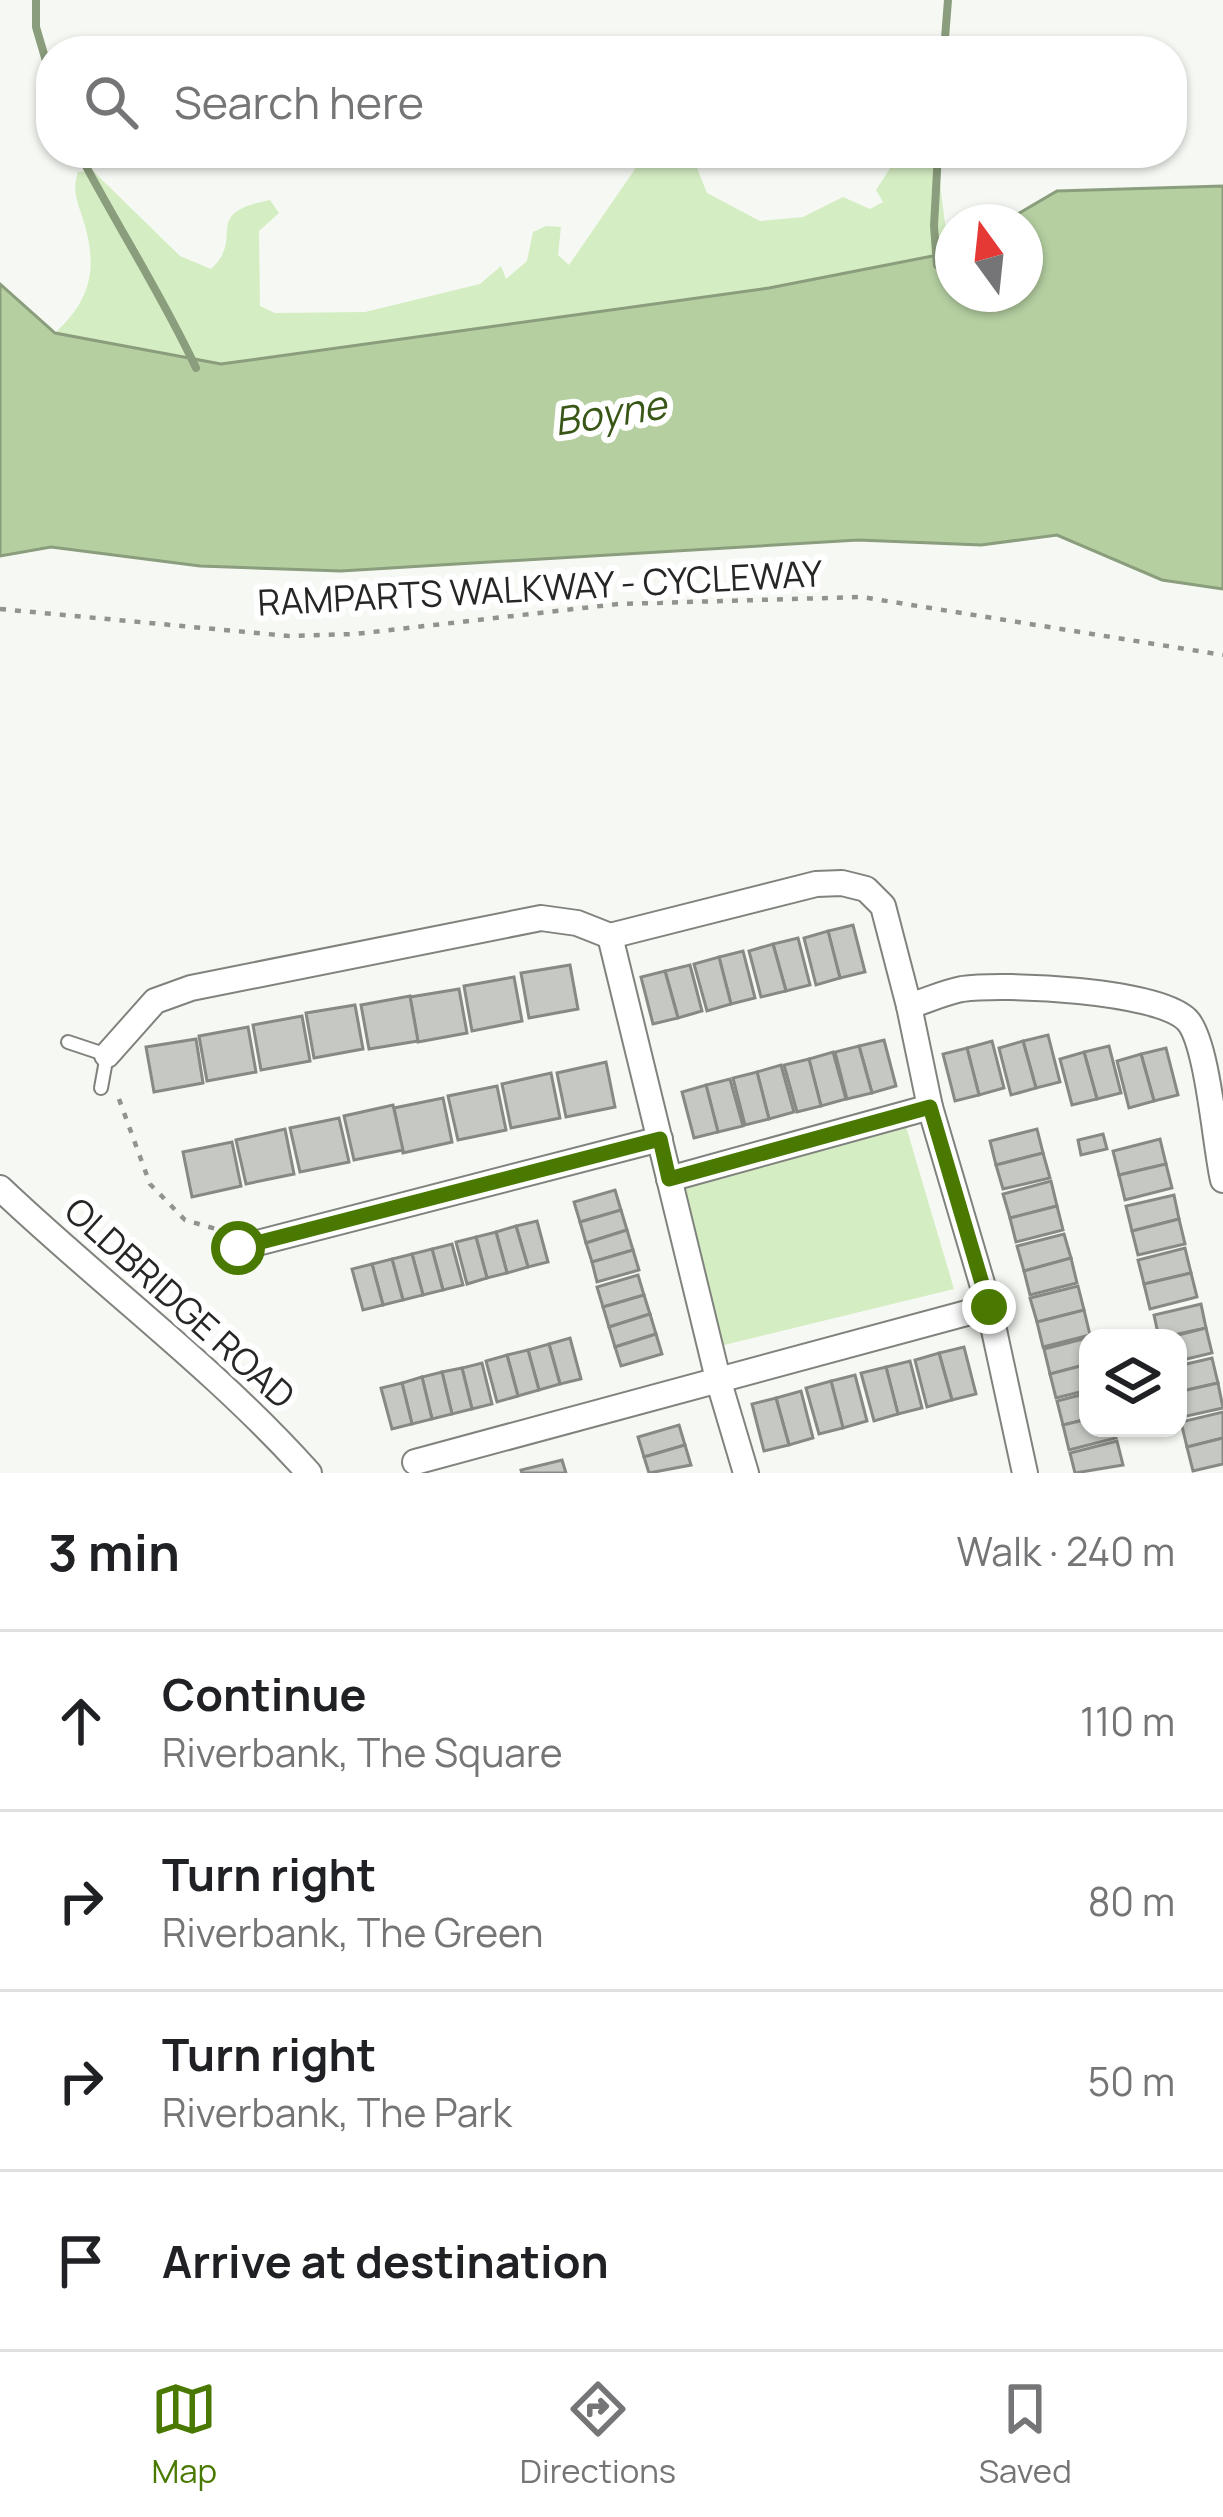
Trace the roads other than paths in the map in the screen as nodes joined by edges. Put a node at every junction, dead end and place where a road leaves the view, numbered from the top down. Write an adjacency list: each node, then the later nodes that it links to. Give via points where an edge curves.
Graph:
1 (610, 936): 2 (street, via 842,883 866,889 883,906); 4 (street, via 541,918 191,988 155,1001); 8 (street)
2 (910, 1006): 6 (street, via 962,989 1102,992 1159,1005 1187,1020); 7 (street)
3 (68, 1042): 4 (lane)
4 (107, 1055): 5 (lane)
5 (100, 1088)
6 (1216, 1099): 10 (street)
7 (930, 1107): 9 (street); 13 (street)
8 (660, 1139): 9 (street); 12 (street)
9 (669, 1179): 14 (street)
10 (1223, 1180)
11 (0, 1188): 17 (street, OLDBRIDGE ROAD, via 182,1346)
12 (238, 1248)
13 (989, 1307): 14 (street); 20 (street)
14 (718, 1379): 15 (street); 19 (street)
15 (473, 1445): 16 (street); 18 (street)
16 (416, 1462)
17 (309, 1473)
18 (480, 1473)
19 (746, 1473)
20 (1025, 1473)

